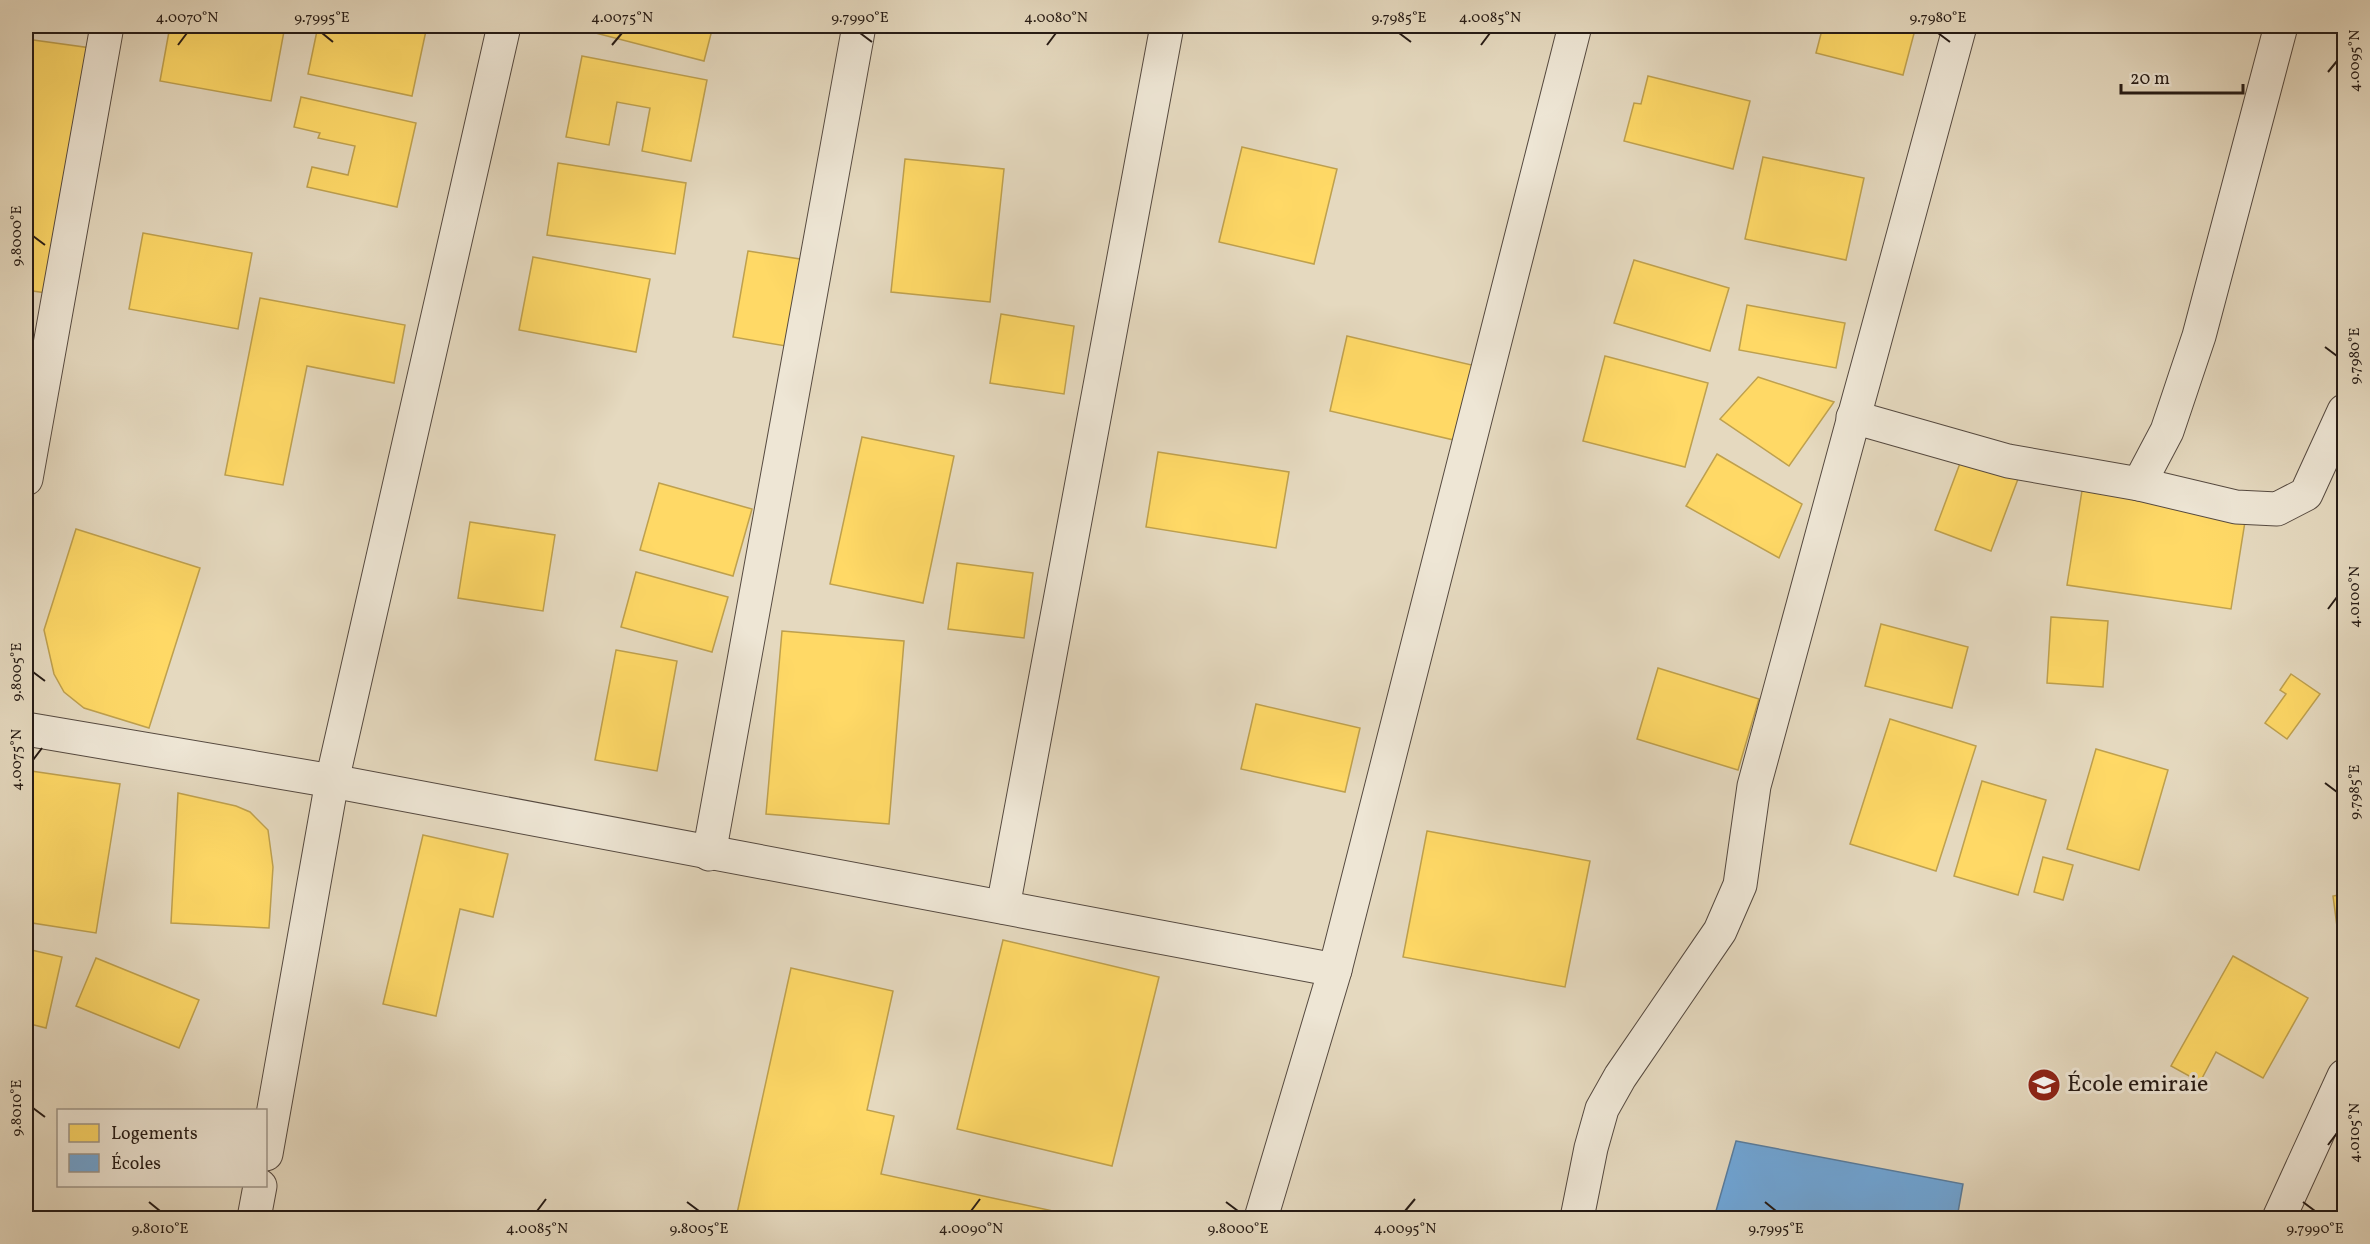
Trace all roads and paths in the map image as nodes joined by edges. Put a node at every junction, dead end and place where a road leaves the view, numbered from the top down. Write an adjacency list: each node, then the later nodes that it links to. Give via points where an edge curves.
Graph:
1 (107, 26): 10 (street)
2 (504, 26): 13 (street)
3 (859, 26): 14 (street)
4 (1167, 26): 15 (street)
5 (1575, 26): 16 (street)
6 (1960, 26): 9 (street)
7 (2281, 26): 11 (street, via 2199,336 2167,431)
8 (2344, 411): 11 (street, via 2306,494 2277,509 2236,507)
9 (1853, 417): 11 (street, via 2008,462); 22 (street, via 1754,786 1740,885 1720,931 1602,1109)
10 (26, 479)
11 (2139, 484)
12 (26, 729): 13 (street)
13 (332, 781): 14 (street); 18 (street)
14 (709, 854): 15 (street)
15 (1003, 907): 16 (street)
16 (1335, 970): 21 (street)
17 (2344, 1076): 23 (street)
18 (267, 1148)
19 (260, 1187): 20 (street)
20 (254, 1218)
21 (1261, 1218)
22 (1577, 1218)
23 (2278, 1218)

